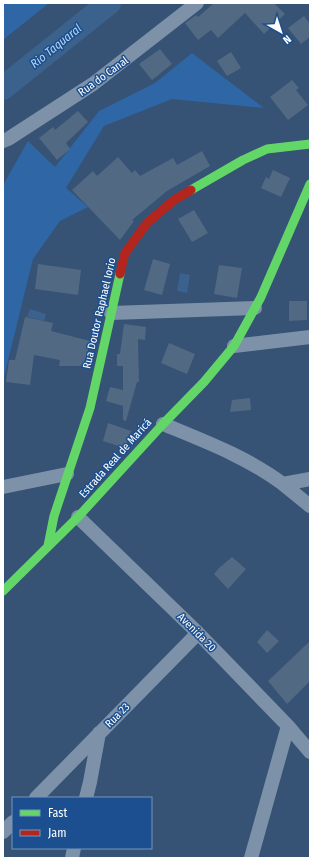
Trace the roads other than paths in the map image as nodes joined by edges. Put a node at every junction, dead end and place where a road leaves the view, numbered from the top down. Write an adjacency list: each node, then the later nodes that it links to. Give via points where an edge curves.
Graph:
1 (197, 3): 2 (street, Rua do Canal, via 93,84)
2 (6, 140): 4 (street)
3 (310, 144): 7 (street, Rua Doutor Raphael Iorio, via 267,149 174,200 147,223 125,253)
4 (3, 152)
5 (308, 191): 6 (street, Estrada Real de Maricá)
6 (254, 308): 7 (street); 9 (street, Estrada Real de Maricá)
7 (110, 313): 11 (street, Rua Doutor Raphael Iorio, via 90,408)
8 (310, 337): 9 (street)
9 (234, 346): 10 (street, Estrada Real de Maricá, via 204,382)
10 (163, 424): 13 (street, via 252,464); 16 (street, Estrada Real de Maricá)
11 (67, 474): 14 (street); 17 (street, Rua Doutor Raphael Iorio)
12 (310, 479): 13 (street)
13 (283, 484): 15 (street)
14 (3, 487)
15 (310, 506)
16 (78, 516): 17 (street, Estrada Real de Maricá); 19 (street, Avenida 20)
17 (48, 546): 18 (street, Estrada Real de Maricá)
18 (3, 591)
19 (198, 633): 20 (street, Avenida 20); 21 (street, Rua 23)
20 (288, 726): 22 (street, Avenida 20); 27 (street)
21 (99, 733): 23 (street, Rua 23); 24 (street)
22 (310, 752)
23 (37, 797)
24 (86, 797)
25 (12, 823): 26 (street)
26 (3, 832)
27 (251, 858)

